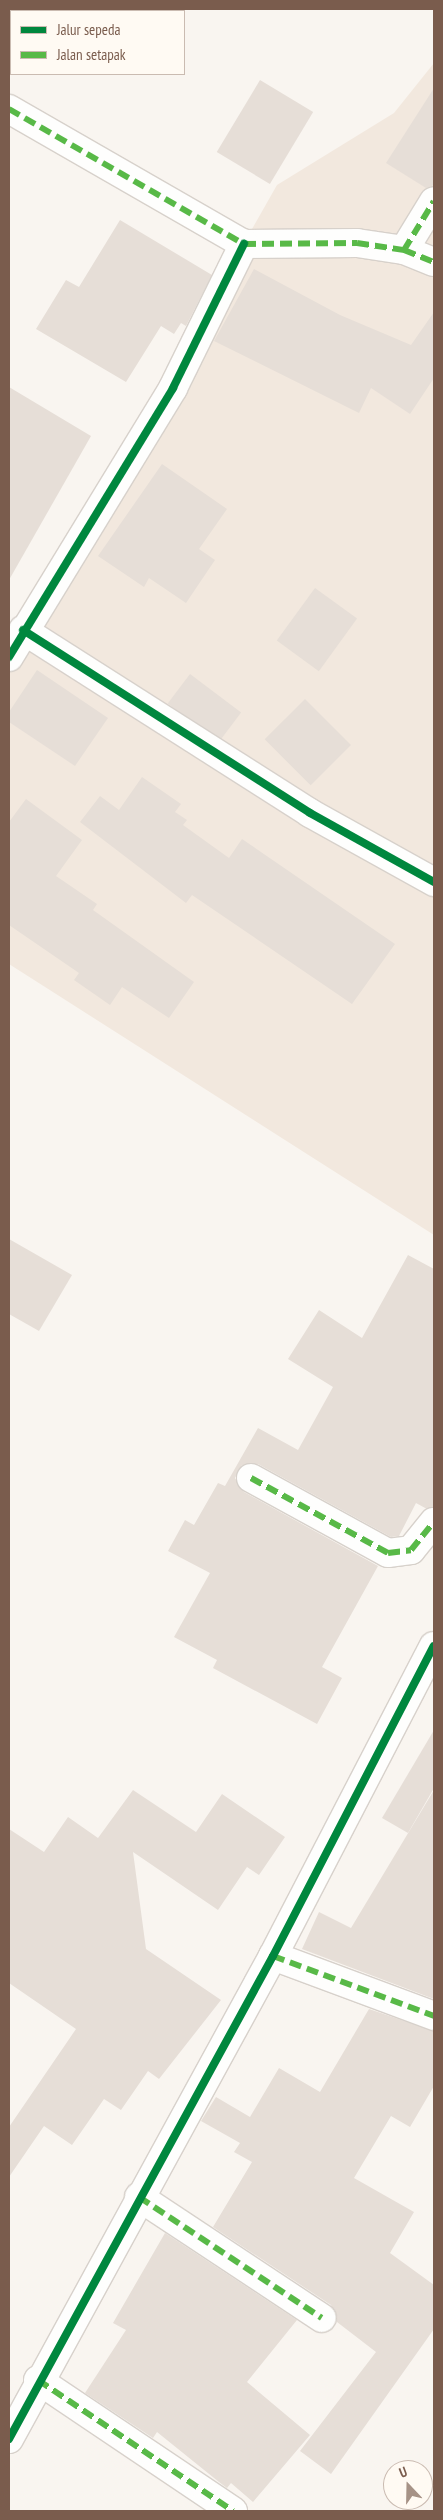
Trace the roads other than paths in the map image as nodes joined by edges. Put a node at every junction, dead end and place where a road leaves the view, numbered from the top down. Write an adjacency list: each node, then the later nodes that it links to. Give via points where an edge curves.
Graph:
1 (9, 109): 3 (street)
2 (434, 201): 4 (street)
3 (244, 244): 4 (street, via 357,243); 6 (street, via 173,388)
4 (404, 250): 5 (street)
5 (434, 262)
6 (23, 630): 7 (street); 8 (street, via 310,813)
7 (9, 657)
8 (434, 882)
9 (252, 1478): 10 (street, via 388,1553 410,1550)
10 (434, 1522)
11 (433, 1653): 12 (street)
12 (273, 1956): 13 (street); 14 (street)
13 (434, 2016)
14 (139, 2197): 15 (street); 16 (street)
15 (322, 2318)
16 (38, 2380): 17 (street); 18 (street)
17 (9, 2439)
18 (233, 2511)

